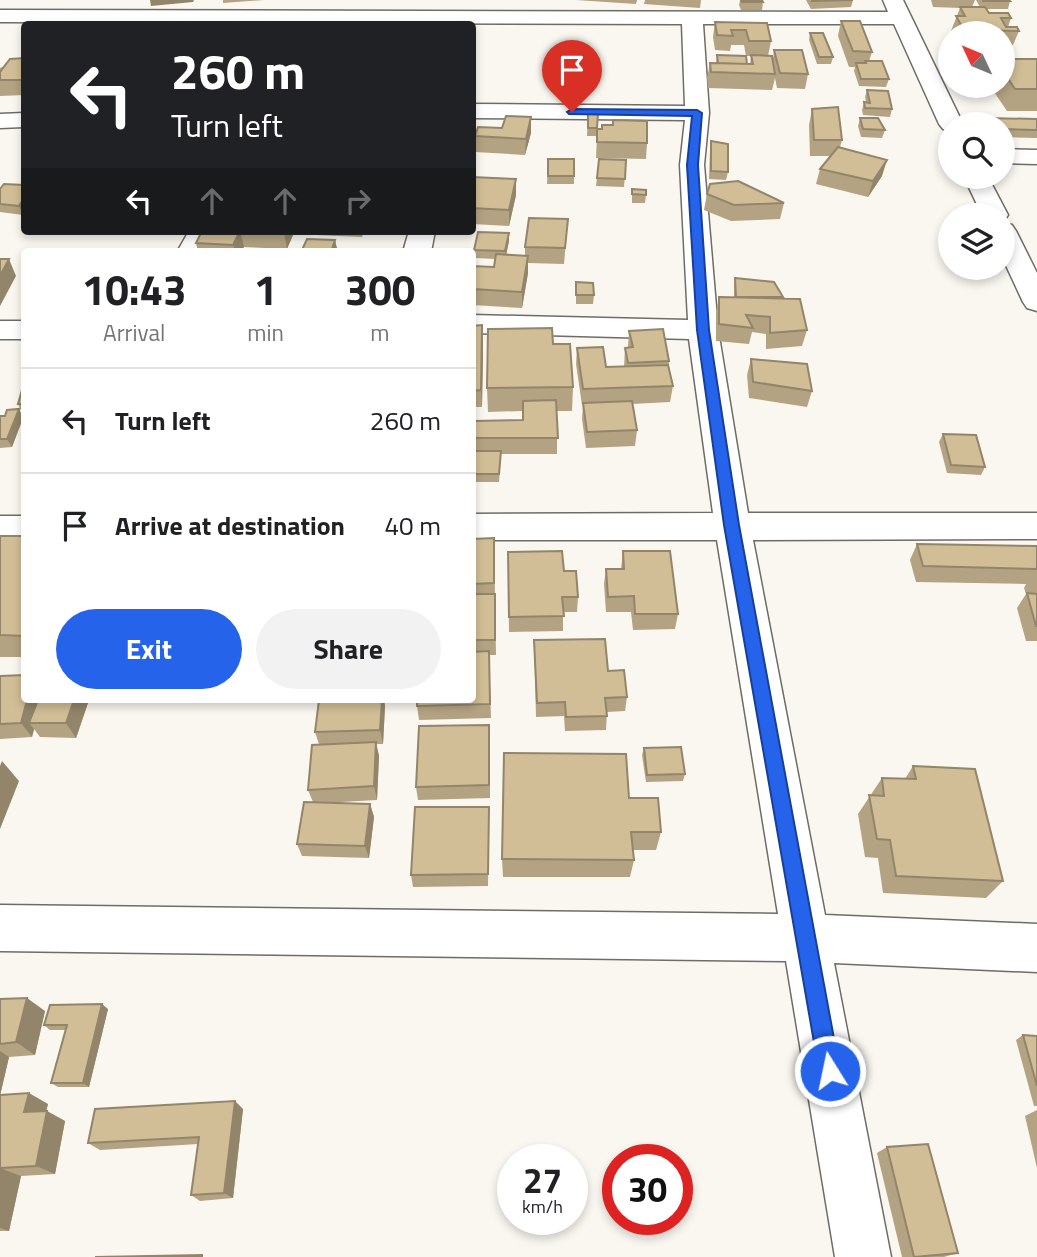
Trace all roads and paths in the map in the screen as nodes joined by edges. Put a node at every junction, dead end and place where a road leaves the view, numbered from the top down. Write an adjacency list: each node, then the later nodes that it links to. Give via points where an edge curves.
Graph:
1 (542, 8): 4 (street); 5 (street)
2 (897, 9): 4 (street); 7 (street)
3 (0, 16): 5 (street)
4 (692, 19): 8 (street)
5 (315, 21)
6 (476, 111): 8 (street)
7 (945, 112)
8 (697, 113): 18 (street, via 692,165)
9 (21, 120): 10 (street)
10 (0, 121)
11 (1015, 156): 12 (street)
12 (1037, 157)
13 (1015, 256): 14 (street)
14 (1037, 302)
15 (476, 324): 18 (street)
16 (0, 330): 17 (street)
17 (21, 330)
18 (703, 330): 19 (street)
19 (732, 525): 20 (street); 21 (street); 25 (street)
20 (1037, 526)
21 (476, 527)
22 (0, 529): 23 (street)
23 (21, 529)
24 (0, 928): 25 (street)
25 (806, 937): 26 (street); 27 (street)
26 (1037, 948)
27 (863, 1257)

